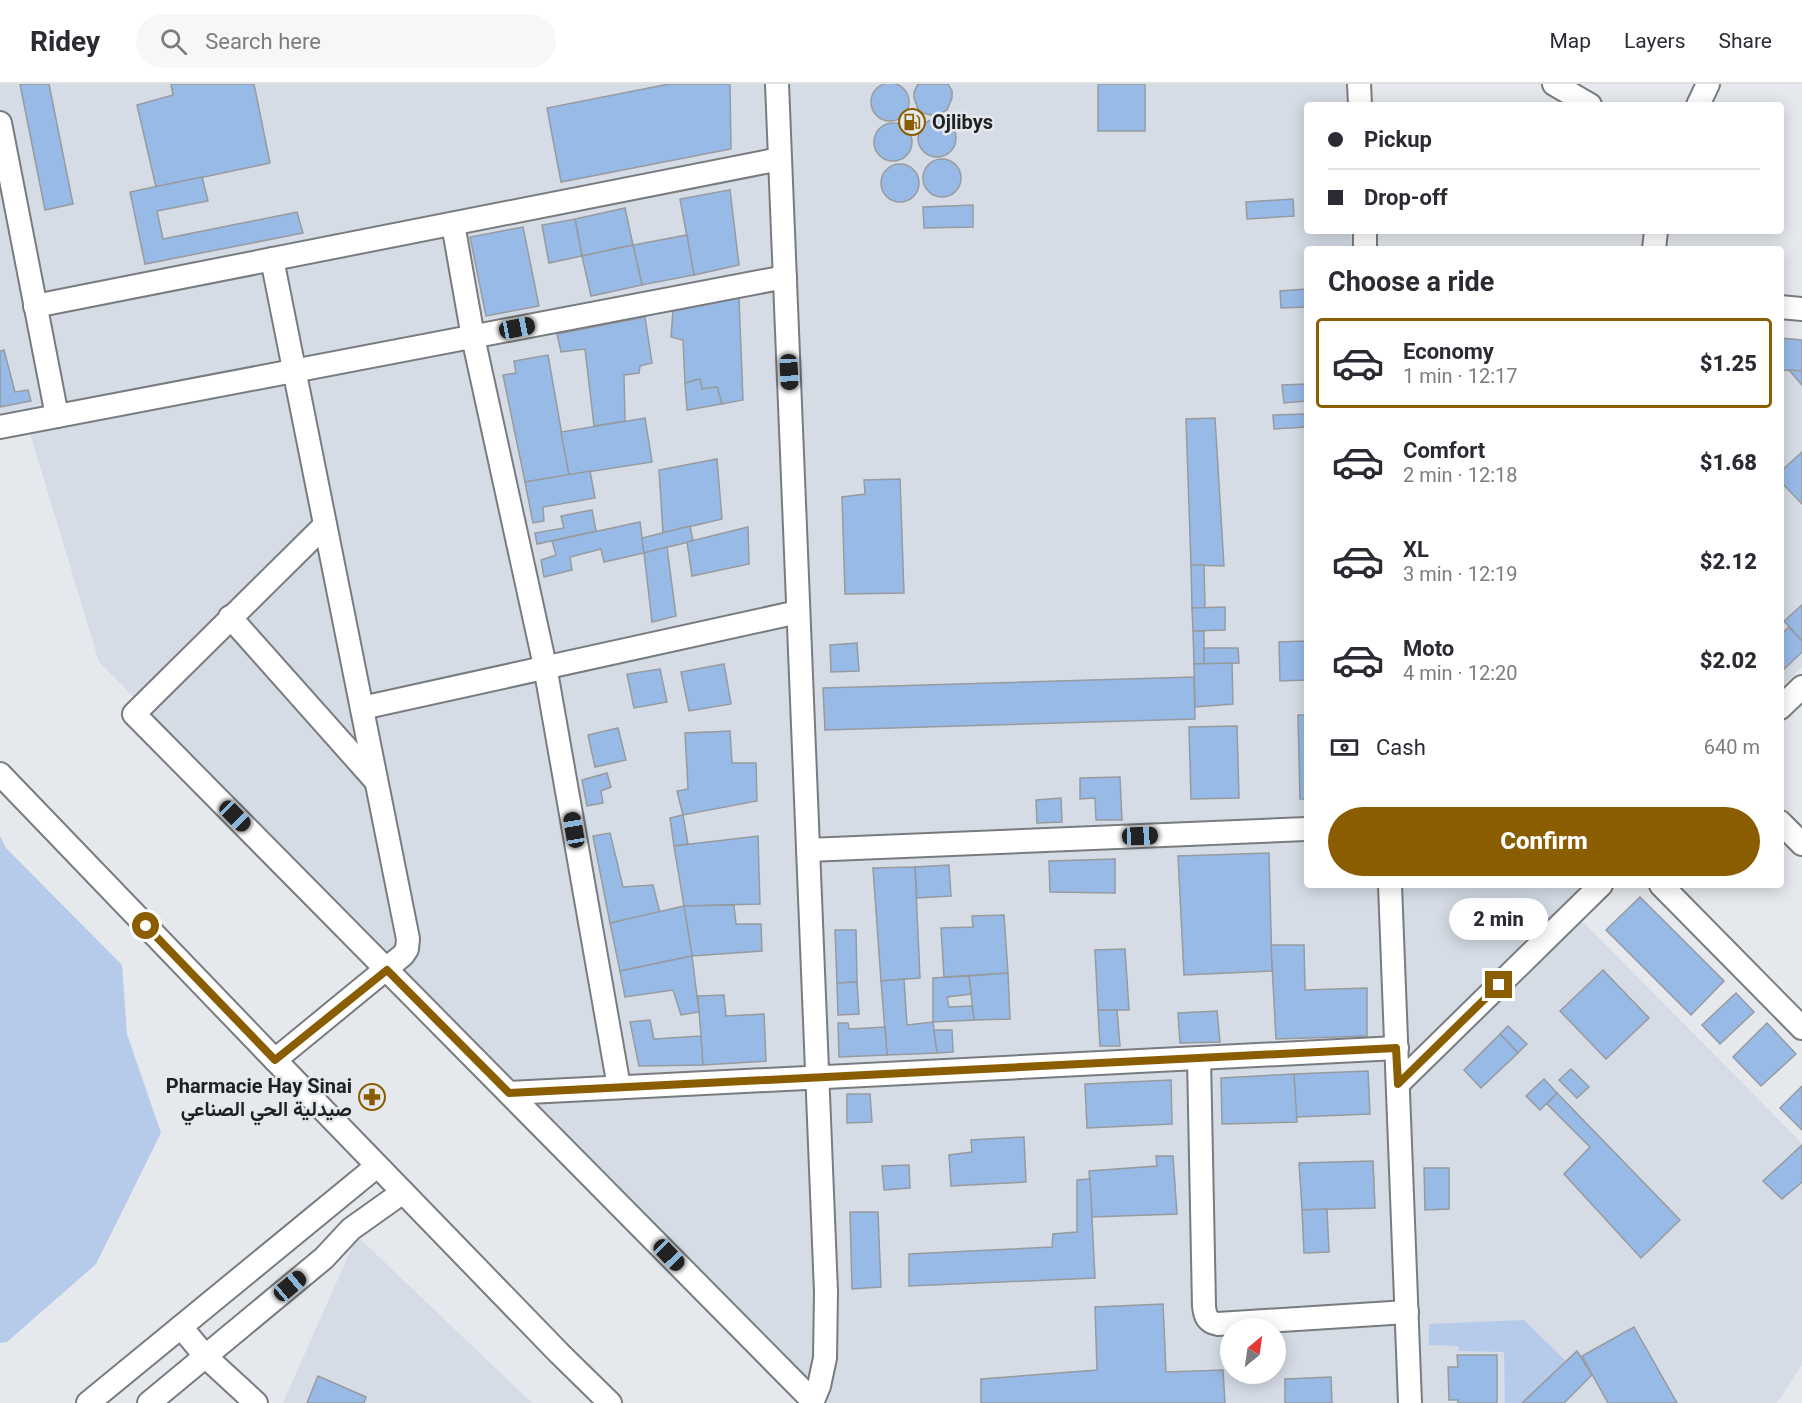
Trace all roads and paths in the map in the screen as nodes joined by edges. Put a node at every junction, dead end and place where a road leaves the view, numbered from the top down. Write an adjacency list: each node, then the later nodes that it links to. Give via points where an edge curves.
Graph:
1 (777, 84): 9 (street)
2 (1359, 84): 5 (street)
3 (1554, 84): 6 (street)
4 (1708, 84): 7 (street)
5 (1360, 102)
6 (1585, 102)
7 (1699, 102)
8 (0, 123): 13 (street)
9 (780, 159): 10 (street); 12 (street)
10 (453, 224): 11 (street); 16 (street)
11 (272, 259): 13 (street); 17 (street)
12 (785, 277): 16 (street); 21 (street)
13 (35, 306): 18 (street)
14 (1784, 307): 15 (street)
15 (1802, 309)
16 (472, 337): 17 (street); 23 (street)
17 (295, 371): 18 (street); 20 (street)
18 (57, 416): 19 (street)
19 (0, 427)
20 (326, 525): 22 (street); 26 (street)
21 (798, 612): 23 (street); 32 (street)
22 (230, 617): 28 (street); 36 (street, via 134,714)
23 (545, 666): 26 (street); 43 (street)
24 (1802, 687): 25 (street)
25 (1784, 704)
26 (362, 708): 28 (street)
27 (0, 774): 40 (street)
28 (376, 781): 36 (street, via 408,939 404,956)
29 (1784, 826): 31 (street)
30 (1304, 830): 32 (street)
31 (1802, 844)
32 (808, 850): 41 (street)
33 (1390, 888): 38 (street)
34 (1598, 888): 42 (street)
35 (1664, 888): 37 (street)
36 (387, 970): 40 (street); 44 (street)
37 (1802, 1028)
38 (1396, 1048): 39 (street); 42 (street)
39 (1199, 1058): 41 (street); 47 (street, via 1204,1306 1210,1322)
40 (275, 1060): 45 (street)
41 (817, 1077): 43 (street); 50 (street, via 825,1358)
42 (1398, 1084): 47 (street)
43 (619, 1087): 44 (street)
44 (509, 1093): 50 (street)
45 (377, 1166): 46 (street); 48 (street)
46 (403, 1192): 49 (street, via 351,1229 324,1258); 54 (street)
47 (1407, 1312): 55 (street)
48 (181, 1327): 49 (street); 51 (street)
49 (206, 1357): 52 (street); 53 (street)
50 (812, 1402)
51 (88, 1403)
52 (149, 1403)
53 (256, 1403)
54 (610, 1403)
55 (1410, 1403)

